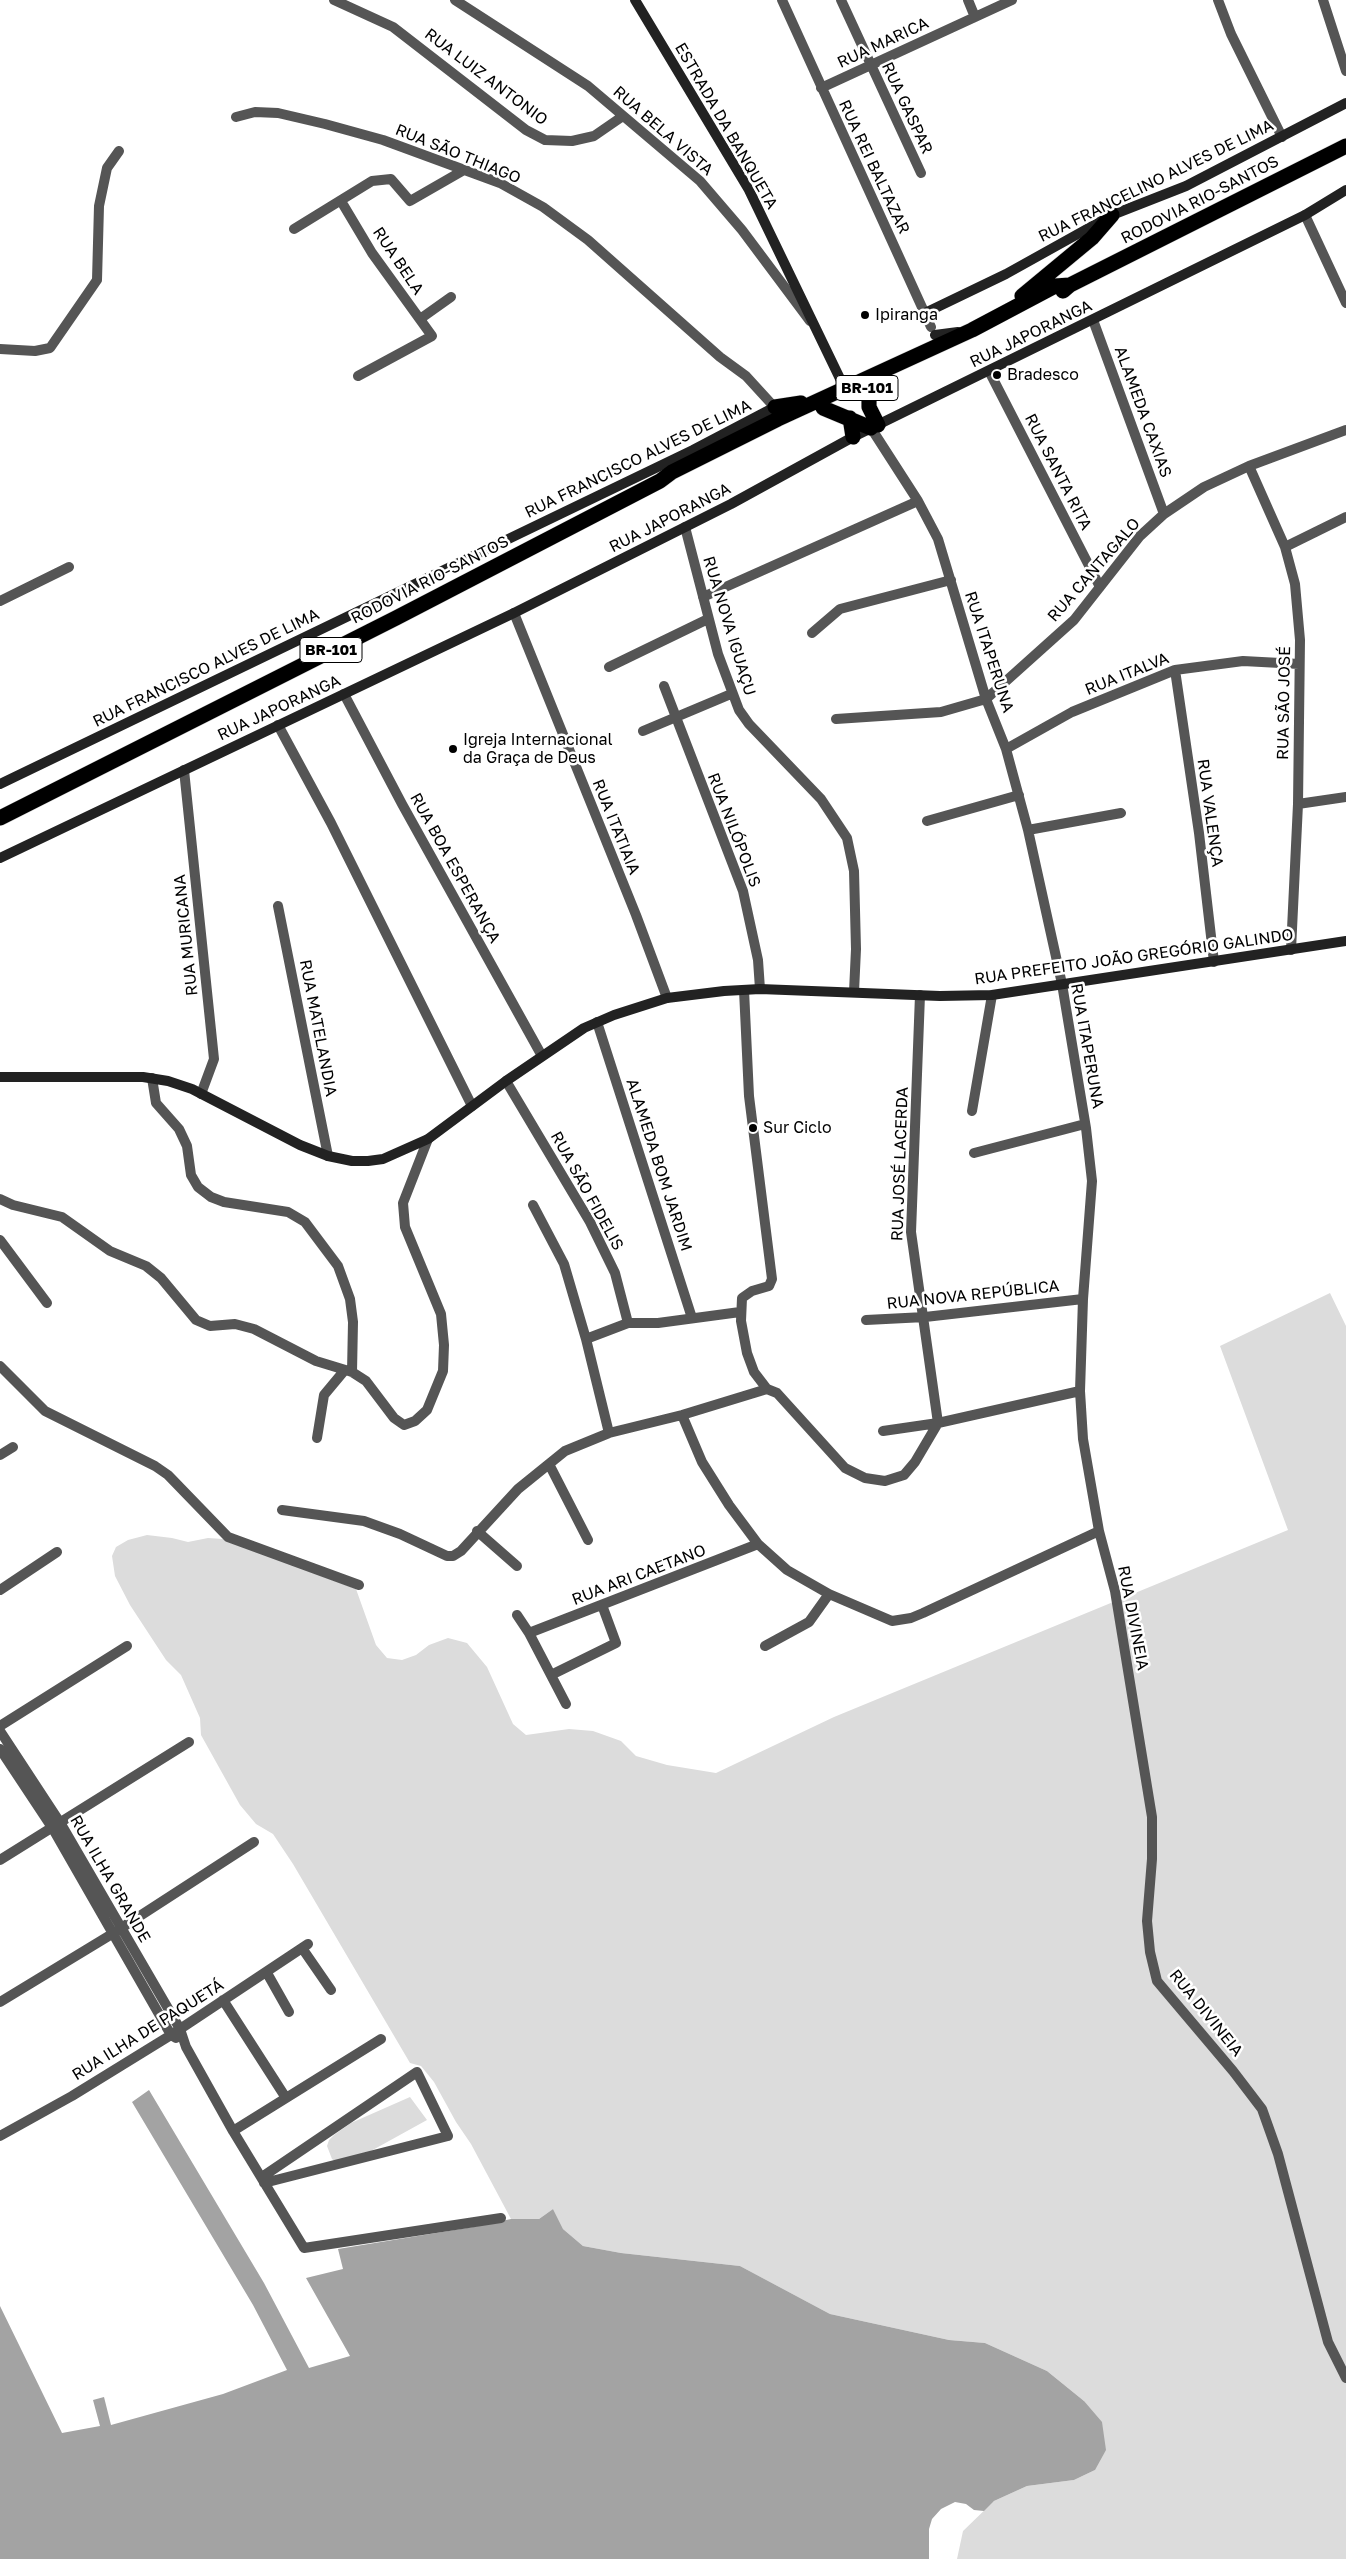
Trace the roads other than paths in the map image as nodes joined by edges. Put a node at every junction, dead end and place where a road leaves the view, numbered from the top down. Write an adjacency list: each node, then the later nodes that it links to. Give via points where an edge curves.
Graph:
1 (334, 0): 15 (street, RUA LUIZ ANTONIO, via 393,27 526,130 546,140 572,141 594,136)
2 (455, 0): 15 (street, RUA BELA VISTA, via 588,86)
3 (634, 0): 34 (main road, ESTRADA DA BANQUETA, via 750,190)
4 (782, 0): 13 (street, RUA REI BALTAZAR)
5 (841, 0): 11 (street, RUA GASPAR)
6 (968, 0): 10 (street)
7 (1012, 0): 10 (street, RUA MARICA)
8 (1218, 0): 17 (street, via 1231,34)
9 (1323, 0): 12 (street)
10 (975, 17): 11 (street, RUA MARICA)
11 (870, 65): 13 (street, RUA MARICA); 21 (street, RUA GASPAR)
12 (1346, 71)
13 (821, 88): 30 (street, RUA REI BALTAZAR)
14 (1346, 103): 17 (main road, RUA FRANCELINO ALVES DE LIMA)
15 (623, 116): 34 (street, RUA BELA VISTA, via 700,181 742,230)
16 (236, 117): 20 (street, RUA SÃO THIAGO, via 255,112 278,113 383,140)
17 (1282, 137): 25 (main road, RUA FRANCELINO ALVES DE LIMA, via 1186,186)
18 (1346, 146): 27 (highway, RODOVIA RIO-SANTOS / BR-101)
19 (119, 151): 36 (street, via 107,168 99,206 97,280 50,348 28,351)
20 (464, 170): 23 (street, via 410,201 391,179 372,181); 42 (street, RUA SÃO THIAGO, via 500,183 543,207 588,240 720,357 746,376)
21 (921, 173)
22 (1346, 190): 24 (main road, RUA JAPORANGA)
23 (341, 201): 26 (street); 32 (street, RUA BELA, via 372,253)
24 (1305, 215): 29 (street); 33 (main road, RUA JAPORANGA)
25 (1112, 216): 30 (main road, RUA FRANCELINO ALVES DE LIMA, via 1006,274); 31 (highway, via 1092,238)
26 (294, 229)
27 (1070, 284): 31 (highway, RODOVIA RIO-SANTOS / BR-101, via 1055,286); 40 (highway, RODOVIA RIO-SANTOS / BR-101, via 1056,297)
28 (451, 297): 32 (street)
29 (1346, 303)
30 (925, 313): 35 (street, RUA REI BALTAZAR)
31 (997, 317): 35 (highway, RODOVIA RIO-SANTOS / BR-101, via 972,330)
32 (420, 319): 38 (street, RUA BELA, via 432,336)
33 (1093, 320): 37 (main road, RUA JAPORANGA); 50 (street, ALAMEDA CAXIAS)
34 (814, 326): 39 (main road, ESTRADA DA BANQUETA)
35 (935, 336): 39 (highway, RODOVIA RIO-SANTOS / BR-101)
36 (0, 349)
37 (989, 371): 44 (main road, RUA JAPORANGA); 56 (street, RUA SANTA RITA)
38 (358, 376)
39 (842, 383): 41 (highway, RODOVIA RIO-SANTOS / BR-101)
40 (869, 387): 41 (highway, RODOVIA RIO-SANTOS / BR-101); 44 (highway)
41 (822, 404): 42 (highway, RODOVIA RIO-SANTOS); 43 (highway); 48 (highway, RODOVIA RIO-SANTOS / BR-101, via 677,479)
42 (776, 413): 48 (highway, RODOVIA RIO-SANTOS / BR-101); 75 (main road, RUA FRANCISCO ALVES DE LIMA)
43 (850, 418): 44 (highway); 46 (highway)
44 (874, 427): 46 (main road, RUA JAPORANGA); 49 (street, RUA ITAPERUNA)
45 (1346, 430): 47 (street, RUA CANTAGALO)
46 (853, 437): 52 (main road, RUA JAPORANGA)
47 (1249, 466): 50 (street, RUA CANTAGALO, via 1204,487); 53 (street, RUA SÃO JOSÉ)
48 (660, 481): 80 (highway, RODOVIA RIO-SANTOS / BR-101)
49 (918, 501): 55 (street, RUA ITAPERUNA, via 938,539); 57 (street)
50 (1164, 514): 56 (street, RUA CANTAGALO, via 1140,536)
51 (1346, 517): 53 (street)
52 (685, 528): 57 (street, RUA NOVA IGUAÇU); 59 (main road, RUA JAPORANGA)
53 (1285, 547): 62 (street, RUA SÃO JOSÉ, via 1295,584)
54 (69, 567): 58 (street)
55 (951, 580): 61 (street, RUA ITAPERUNA, via 840,609); 68 (street, RUA ITAPERUNA)
56 (1100, 587): 68 (street, RUA CANTAGALO, via 1074,620)
57 (703, 597): 60 (street, RUA NOVA IGUAÇU)
58 (0, 601)
59 (514, 613): 66 (main road, RUA JAPORANGA); 94 (street, RUA ITATIAIA)
60 (708, 619): 63 (street); 67 (street, RUA NOVA IGUAÇU)
61 (812, 633)
62 (1299, 664): 64 (street, RUA ITALVA, via 1243,662); 78 (street, RUA SÃO JOSÉ)
63 (609, 667)
64 (1175, 670): 73 (street, RUA ITALVA, via 1072,712); 87 (street, RUA VALENÇA)
65 (664, 686): 69 (street, RUA NILÓPOLIS)
66 (344, 694): 71 (main road, RUA JAPORANGA); 96 (street, RUA BOA ESPERANÇA)
67 (731, 694): 69 (street); 91 (street, RUA NOVA IGUAÇU, via 749,724 821,799 846,838 854,871)
68 (986, 699): 70 (street, via 941,712); 73 (street, RUA ITAPERUNA)
69 (675, 717): 72 (street); 89 (street, RUA NILÓPOLIS, via 743,891 758,960)
70 (836, 719)
71 (278, 725): 74 (main road, RUA JAPORANGA); 101 (street, via 331,823)
72 (643, 731)
73 (1006, 749): 76 (street, RUA ITAPERUNA)
74 (184, 770): 83 (main road, RUA JAPORANGA); 100 (street, RUA MURICANA, via 214,1058)
75 (0, 784)
76 (1019, 795): 81 (street); 82 (street, RUA ITAPERUNA)
77 (1346, 797): 78 (street)
78 (1298, 804): 86 (street, RUA SÃO JOSÉ)
79 (1121, 813): 82 (street)
80 (0, 818)
81 (927, 821)
82 (1028, 830): 88 (street, RUA ITAPERUNA)
83 (0, 858)
84 (278, 906): 106 (street, RUA MATELANDIA)
85 (1346, 941): 86 (main road, RUA PREFEITO JOÃO GREGÓRIO GALINDO)
86 (1291, 950): 87 (main road, RUA PREFEITO JOÃO GREGÓRIO GALINDO)
87 (1214, 962): 88 (main road, RUA PREFEITO JOÃO GREGÓRIO GALINDO)
88 (1062, 984): 93 (main road, RUA PREFEITO JOÃO GREGÓRIO GALINDO); 103 (street, RUA ITAPERUNA)
89 (760, 989): 90 (main road, RUA PREFEITO JOÃO GREGÓRIO GALINDO); 91 (main road, RUA PREFEITO JOÃO GREGÓRIO GALINDO)
90 (744, 990): 94 (main road, RUA PREFEITO JOÃO GREGÓRIO GALINDO); 112 (street, via 749,1096 772,1279 769,1286 742,1298)
91 (854, 992): 92 (main road, RUA PREFEITO JOÃO GREGÓRIO GALINDO)
92 (920, 995): 93 (main road, RUA PREFEITO JOÃO GREGÓRIO GALINDO); 113 (street, RUA JOSÉ LACERDA, via 911,1232)
93 (992, 995): 102 (street)
94 (667, 998): 95 (main road, RUA PREFEITO JOÃO GREGÓRIO GALINDO)
95 (597, 1022): 96 (main road, RUA PREFEITO JOÃO GREGÓRIO GALINDO); 114 (street, ALAMEDA BOM JARDIM)
96 (542, 1056): 99 (main road, RUA PREFEITO JOÃO GREGÓRIO GALINDO)
97 (0, 1077): 98 (main road, RUA PREFEITO JOÃO GREGÓRIO GALINDO)
98 (152, 1078): 100 (main road, RUA PREFEITO JOÃO GREGÓRIO GALINDO); 119 (street, via 156,1102 180,1129 187,1146 191,1175 198,1187 210,1197 224,1202 288,1212 305,1222 338,1266 350,1299 353,1322)
99 (506, 1081): 101 (main road, RUA PREFEITO JOÃO GREGÓRIO GALINDO); 116 (street, RUA SÃO FIDELIS, via 590,1222 615,1272)
100 (201, 1094): 106 (main road, RUA PREFEITO JOÃO GREGÓRIO GALINDO)
101 (472, 1106): 104 (main road, RUA PREFEITO JOÃO GREGÓRIO GALINDO)
102 (972, 1111)
103 (1085, 1124): 105 (street); 110 (street, RUA ITAPERUNA, via 1092,1181)
104 (428, 1139): 106 (main road, RUA PREFEITO JOÃO GREGÓRIO GALINDO, via 383,1159 352,1161); 119 (street, via 403,1203 406,1227 441,1314 443,1371 428,1410 415,1422 404,1424 394,1418 366,1380)
105 (974, 1154)
106 (328, 1156)
107 (0, 1199): 119 (street, via 62,1216 110,1251 146,1266 161,1278 196,1320 210,1326 235,1324 254,1329 316,1361)
108 (533, 1205): 117 (street, via 564,1264)
109 (0, 1240): 111 (street)
110 (1083, 1299): 113 (street, RUA NOVA REPÚBLICA); 121 (street, RUA ITAPERUNA)
111 (47, 1303)
112 (740, 1312): 114 (street); 120 (street, via 747,1354 754,1372)
113 (925, 1317): 115 (street, RUA NOVA REPÚBLICA); 123 (street, RUA JOSÉ LACERDA)
114 (692, 1318): 116 (street, via 658,1323)
115 (866, 1320)
116 (628, 1322): 117 (street)
117 (586, 1339): 125 (street)
118 (0, 1366): 137 (street, via 45,1411 168,1475 228,1537)
119 (348, 1372): 126 (street, via 324,1396)
120 (767, 1389): 122 (street); 123 (street, via 777,1393 845,1468 865,1478 885,1481 904,1474)
121 (1080, 1391): 123 (street); 131 (street, RUA ITAPERUNA, via 1084,1439)
122 (682, 1414): 125 (street); 134 (street, via 702,1462)
123 (938, 1423): 124 (street)
124 (883, 1432)
125 (609, 1433): 129 (street, via 584,1442)
126 (317, 1438)
127 (13, 1447): 128 (street)
128 (0, 1455)
129 (549, 1464): 132 (street, via 518,1489); 133 (street)
130 (282, 1510): 132 (street, via 364,1521 447,1556 461,1551)
131 (1099, 1530): 139 (street, via 911,1618 892,1621); 167 (street, RUA DIVINEIA, via 1115,1591 1152,1817 1147,1921 1157,1980 1262,2109 1283,2172 1328,2342)
132 (477, 1531): 136 (street)
133 (588, 1540)
134 (758, 1544): 139 (street, via 787,1570); 140 (street, RUA ARI CAETANO)
135 (58, 1552): 138 (street)
136 (517, 1566)
137 (359, 1585)
138 (0, 1590)
139 (829, 1594): 144 (street, via 809,1622)
140 (602, 1605): 142 (street, RUA ARI CAETANO); 145 (street, via 616,1642)
141 (517, 1615): 142 (street)
142 (529, 1632): 145 (street)
143 (127, 1646): 147 (street)
144 (765, 1646)
145 (551, 1675): 146 (street)
146 (566, 1704)
147 (0, 1726)
148 (0, 1731): 151 (street, RUA ILHA GRANDE)
149 (189, 1742): 151 (street)
150 (0, 1749): 151 (street, RUA ILHA GRANDE)
151 (57, 1827): 153 (street); 154 (street, RUA ILHA GRANDE)
152 (254, 1842): 154 (street)
153 (0, 1860)
154 (116, 1931): 158 (street); 160 (street, RUA ILHA GRANDE)
155 (267, 1973): 156 (street, RUA ILHA DE PAQUETÁ, via 305,1946); 157 (street, RUA ILHA DE PAQUETÁ); 159 (street)
156 (331, 1990)
157 (223, 2000): 160 (street, RUA ILHA DE PAQUETÁ); 162 (street)
158 (0, 2002)
159 (289, 2012)
160 (176, 2032): 163 (street, RUA ILHA GRANDE); 164 (street, RUA ILHA DE PAQUETÁ)
161 (381, 2039): 162 (street)
162 (286, 2098): 163 (street)
163 (233, 2131): 165 (street, RUA ILHA GRANDE)
164 (0, 2136)
165 (263, 2180): 165 (street, via 417,2072 448,2136); 166 (street, RUA ILHA GRANDE, via 304,2248)
166 (501, 2218)
167 (1346, 2378)

